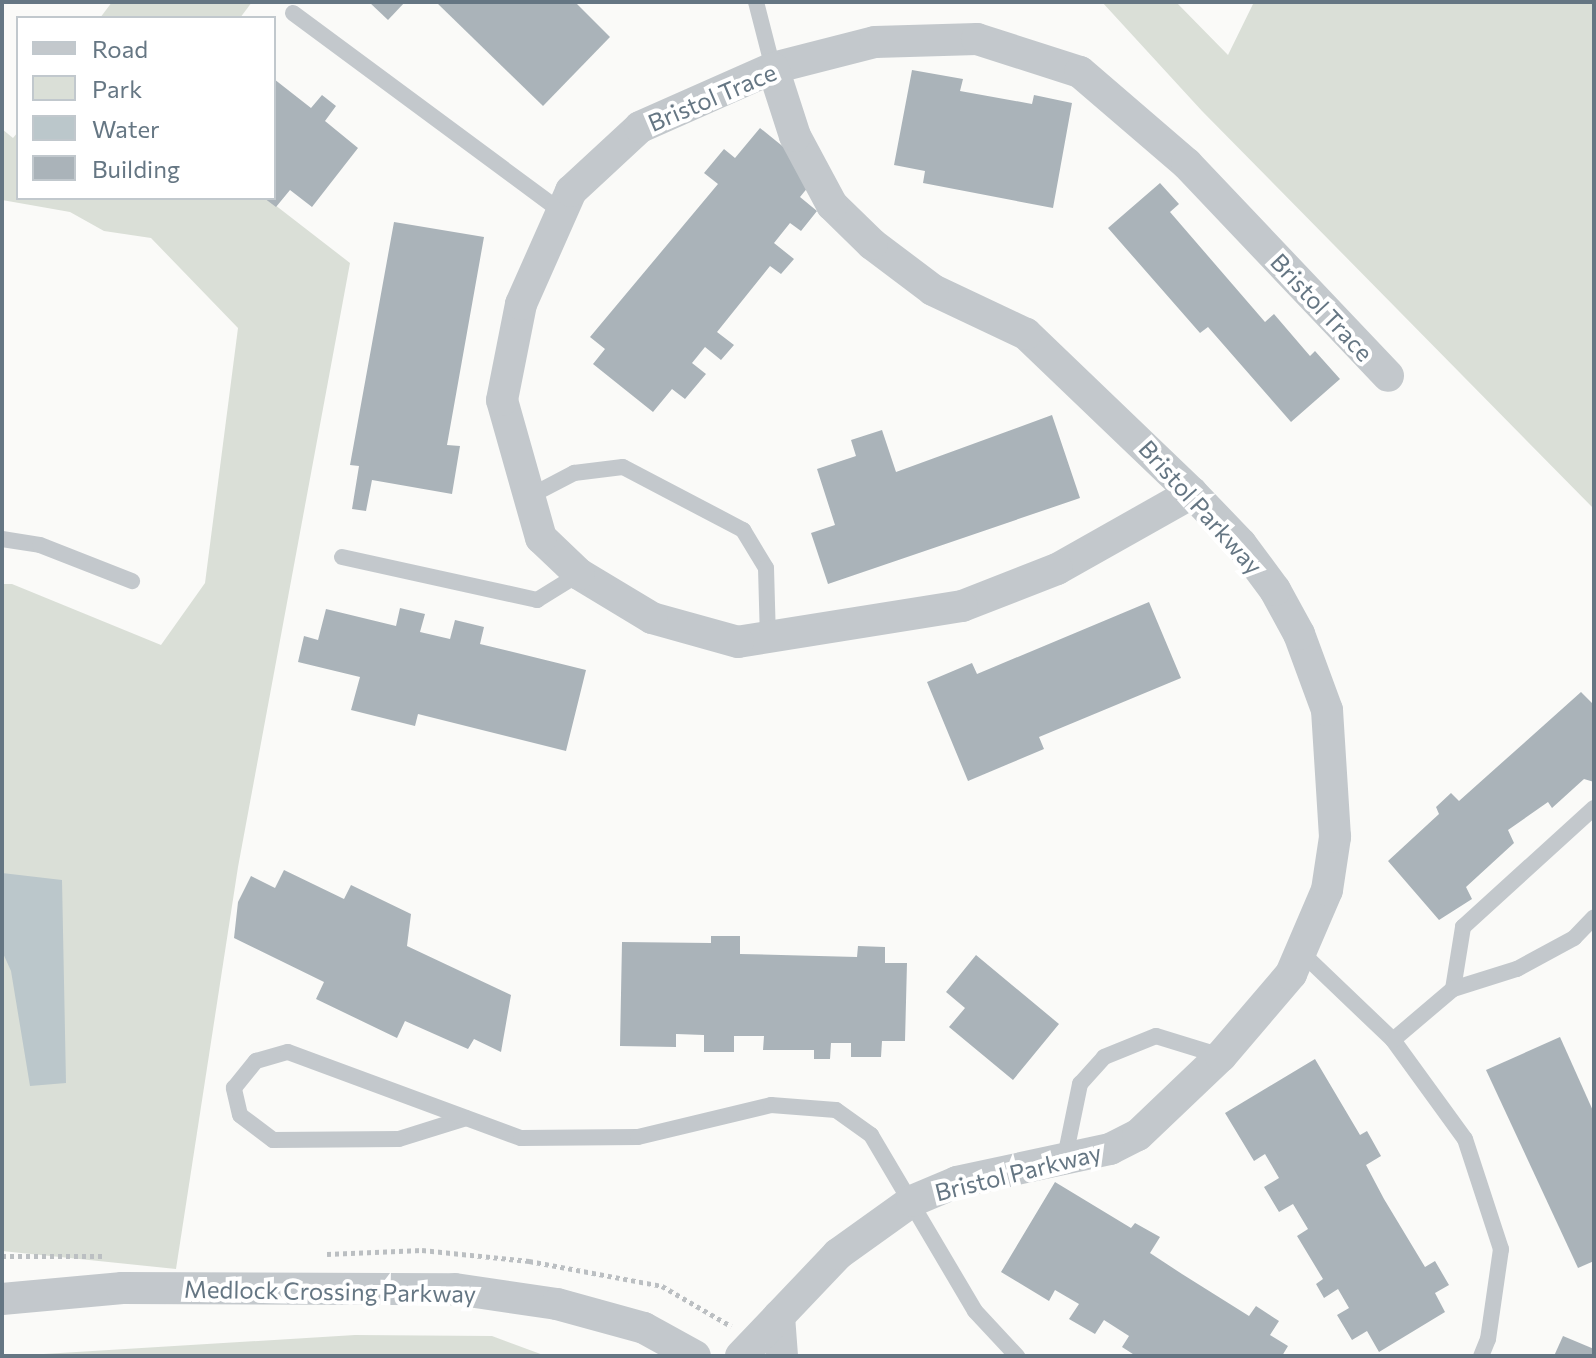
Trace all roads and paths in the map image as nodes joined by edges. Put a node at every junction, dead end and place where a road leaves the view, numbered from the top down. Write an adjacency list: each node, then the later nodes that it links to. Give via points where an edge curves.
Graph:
1 (756, 2): 3 (lane)
2 (293, 13): 4 (lane)
3 (773, 68): 4 (street, Bristol Trace, via 640,127 571,191); 5 (street, Bristol Trace, via 875,42 977,39 1080,72 1187,164); 6 (street, Bristol Parkway, via 795,136 832,205 872,244 933,290 1026,334)
4 (562, 212): 7 (street, Bristol Trace, via 521,304 502,400)
5 (1388, 376)
6 (1192, 493): 12 (street, Bristol Trace, via 1057,569 962,606); 15 (street, Bristol Parkway, via 1241,544 1275,590 1299,634 1327,710 1335,837 1327,890)
7 (530, 496): 10 (street, Bristol Trace, via 541,538); 12 (lane, via 574,473 623,467 743,530 766,568)
8 (2, 539): 11 (lane, via 40,545)
9 (342, 557): 10 (lane, via 537,600)
10 (579, 574): 12 (street, Bristol Trace, via 652,618 738,642)
11 (132, 581)
12 (768, 638)
13 (1594, 808): 16 (lane, via 1463,927)
14 (1594, 917): 16 (lane, via 1574,938 1517,969)
15 (1302, 953): 17 (lane); 18 (street, Bristol Parkway, via 1291,974)
16 (1453, 989): 17 (lane)
17 (1393, 1040): 28 (lane, via 1465,1139 1501,1249)
18 (1221, 1056): 20 (street, Bristol Parkway, via 1138,1135 1110,1149); 20 (lane, via 1156,1036 1104,1057 1080,1084)
19 (466, 1118): 19 (lane, via 399,1139 273,1140 240,1115 234,1088 256,1061 288,1052); 21 (lane, via 521,1138 638,1137 771,1105 836,1110 871,1135)
20 (1065, 1157): 21 (street, Bristol Parkway, via 957,1182)
21 (912, 1201): 23 (street, Bristol Parkway, via 838,1254); 27 (lane, via 975,1311)
22 (2, 1299): 24 (street, Medlock Crossing Parkway, via 122,1288 455,1289 557,1304 644,1328)
23 (779, 1316): 25 (street, Bristol Parkway); 26 (street)
24 (695, 1356)
25 (741, 1356)
26 (782, 1356)
27 (1017, 1356)
28 (1481, 1356)

